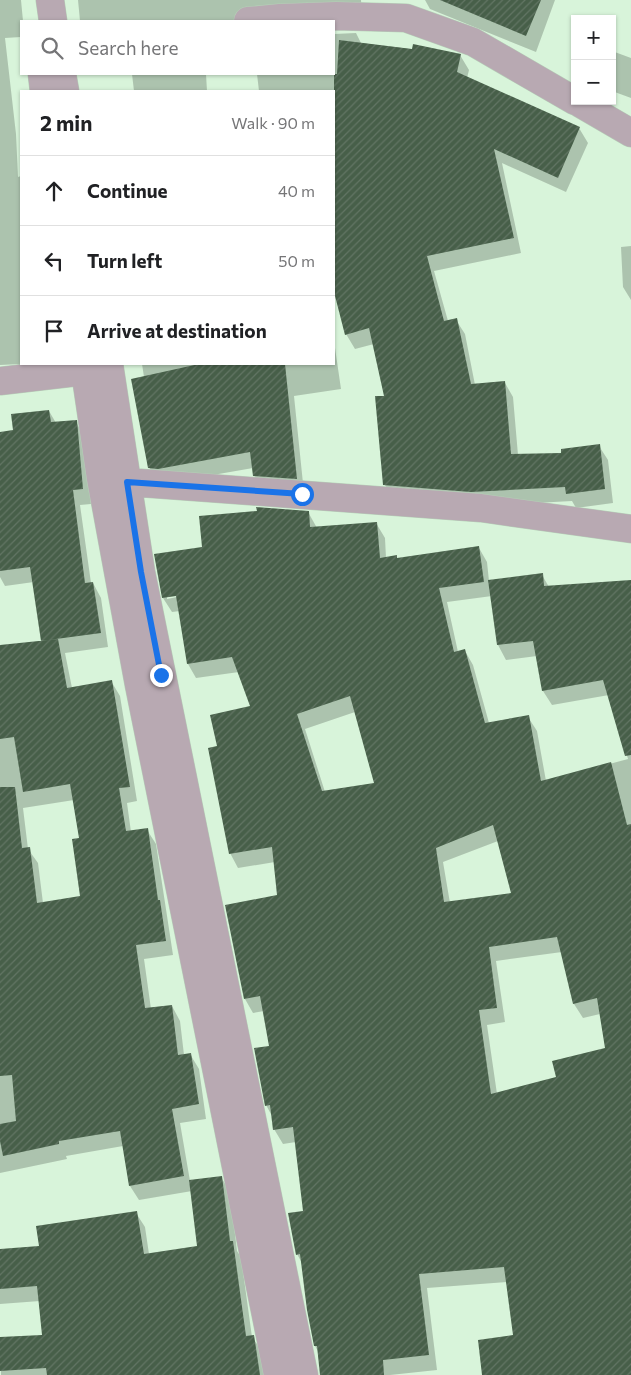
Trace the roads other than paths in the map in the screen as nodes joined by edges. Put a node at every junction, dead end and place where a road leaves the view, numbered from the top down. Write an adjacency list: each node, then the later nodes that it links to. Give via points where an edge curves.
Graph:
1 (30, 0): 4 (street)
2 (50, 0): 5 (street)
3 (384, 9): 6 (street); 11 (street, via 473,42)
4 (34, 20)
5 (54, 20)
6 (264, 20)
7 (42, 75): 9 (street)
8 (62, 75): 10 (street)
9 (44, 90)
10 (65, 90)
11 (571, 99)
12 (582, 105): 13 (street)
13 (631, 133)
14 (97, 367): 15 (street); 16 (street); 18 (street, via 101,479 139,685)
15 (0, 381)
16 (127, 482): 17 (street, via 481,508); 19 (street, via 141,572)
17 (631, 529)
18 (278, 1375)
19 (304, 1375)

